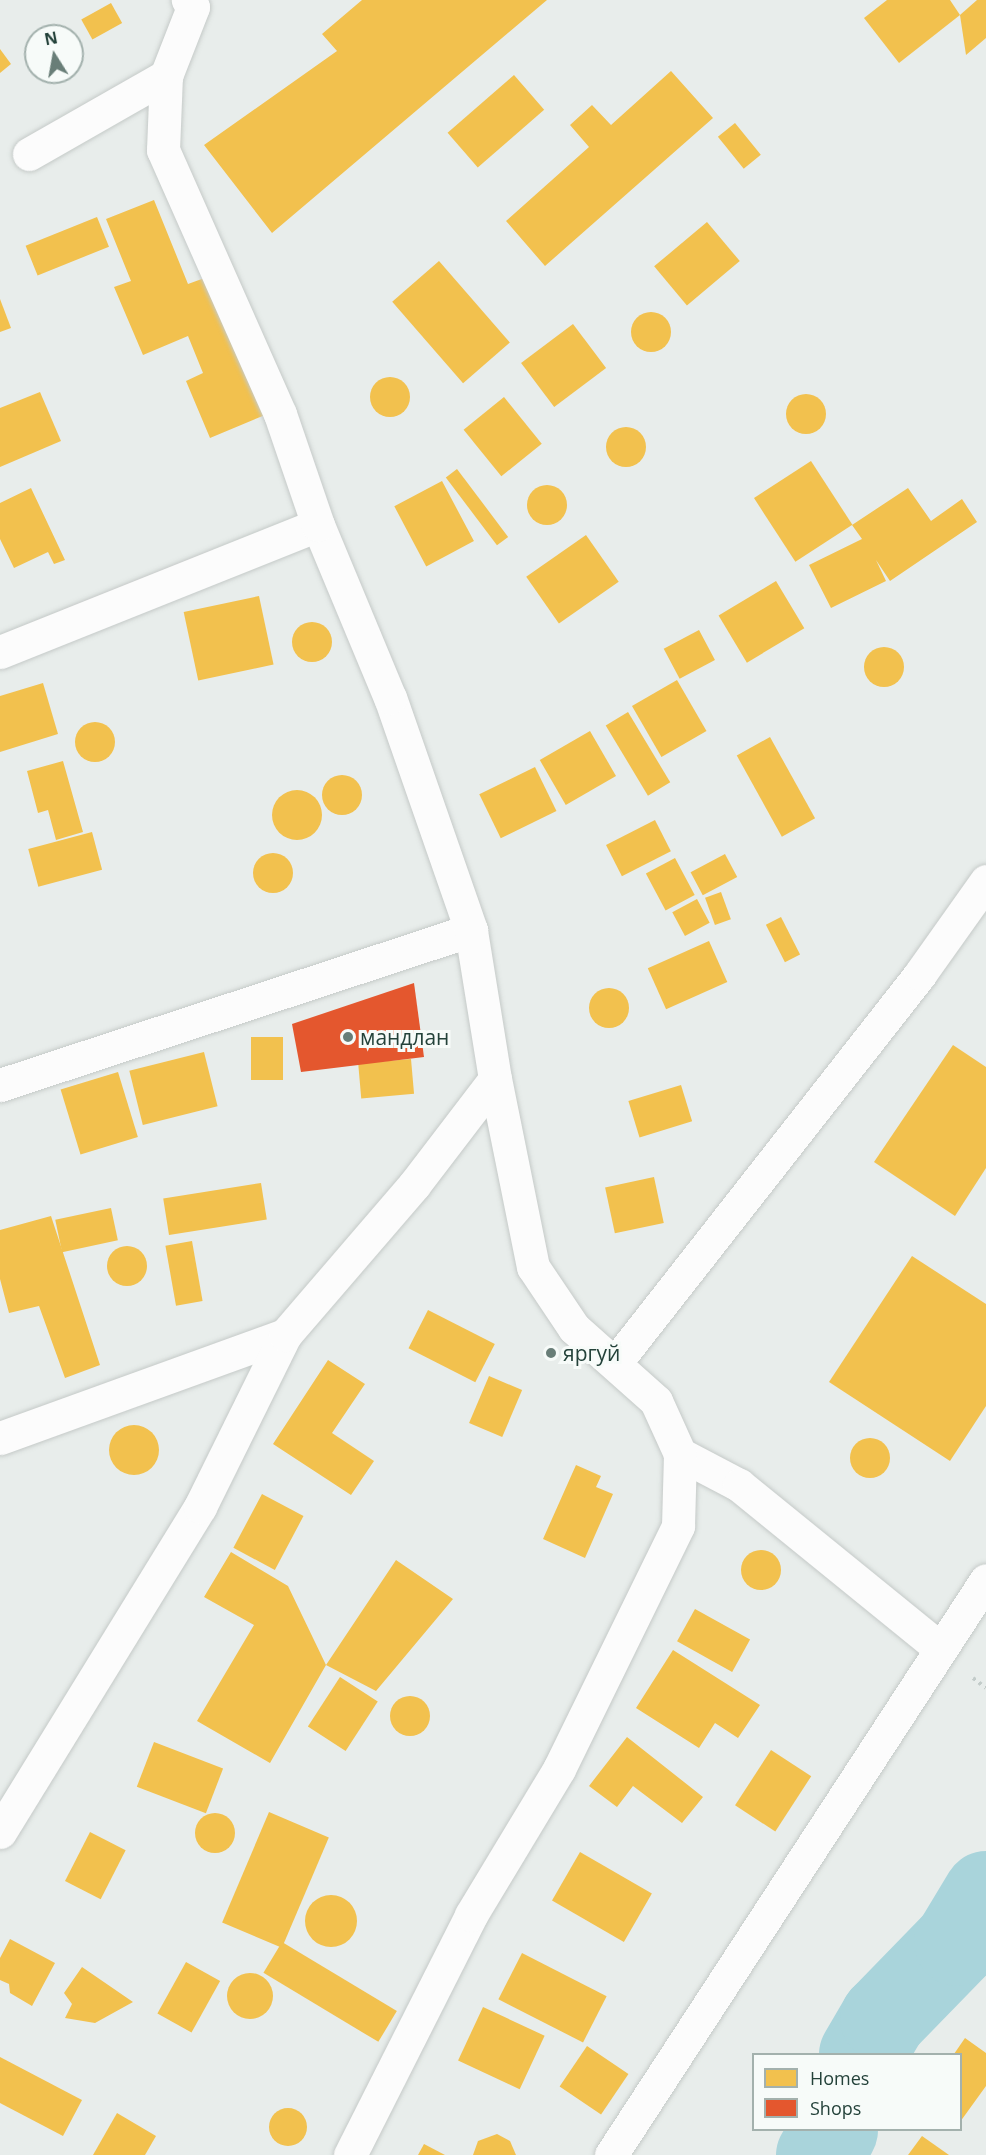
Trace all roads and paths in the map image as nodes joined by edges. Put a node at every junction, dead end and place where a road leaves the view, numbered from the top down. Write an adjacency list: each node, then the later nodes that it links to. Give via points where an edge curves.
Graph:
1 (194, 2): 2 (street)
2 (166, 76): 3 (street); 4 (street, via 163,150 280,414)
3 (29, 154)
4 (318, 525): 5 (street); 7 (street, via 390,698)
5 (0, 652)
6 (986, 881): 11 (street, via 920,974)
7 (471, 930): 8 (street); 9 (street)
8 (495, 1079): 10 (street, via 414,1185); 11 (street, via 533,1267 574,1328)
9 (0, 1085)
10 (285, 1335): 12 (street); 16 (street, via 200,1507)
11 (616, 1362): 13 (street, via 656,1401)
12 (0, 1438)
13 (680, 1454): 15 (street, via 739,1485); 17 (street, via 678,1526 559,1769 471,1915)
14 (986, 1580): 15 (street)
15 (941, 1649): 18 (street)
16 (0, 1832)
17 (351, 2155)
18 (611, 2155)

